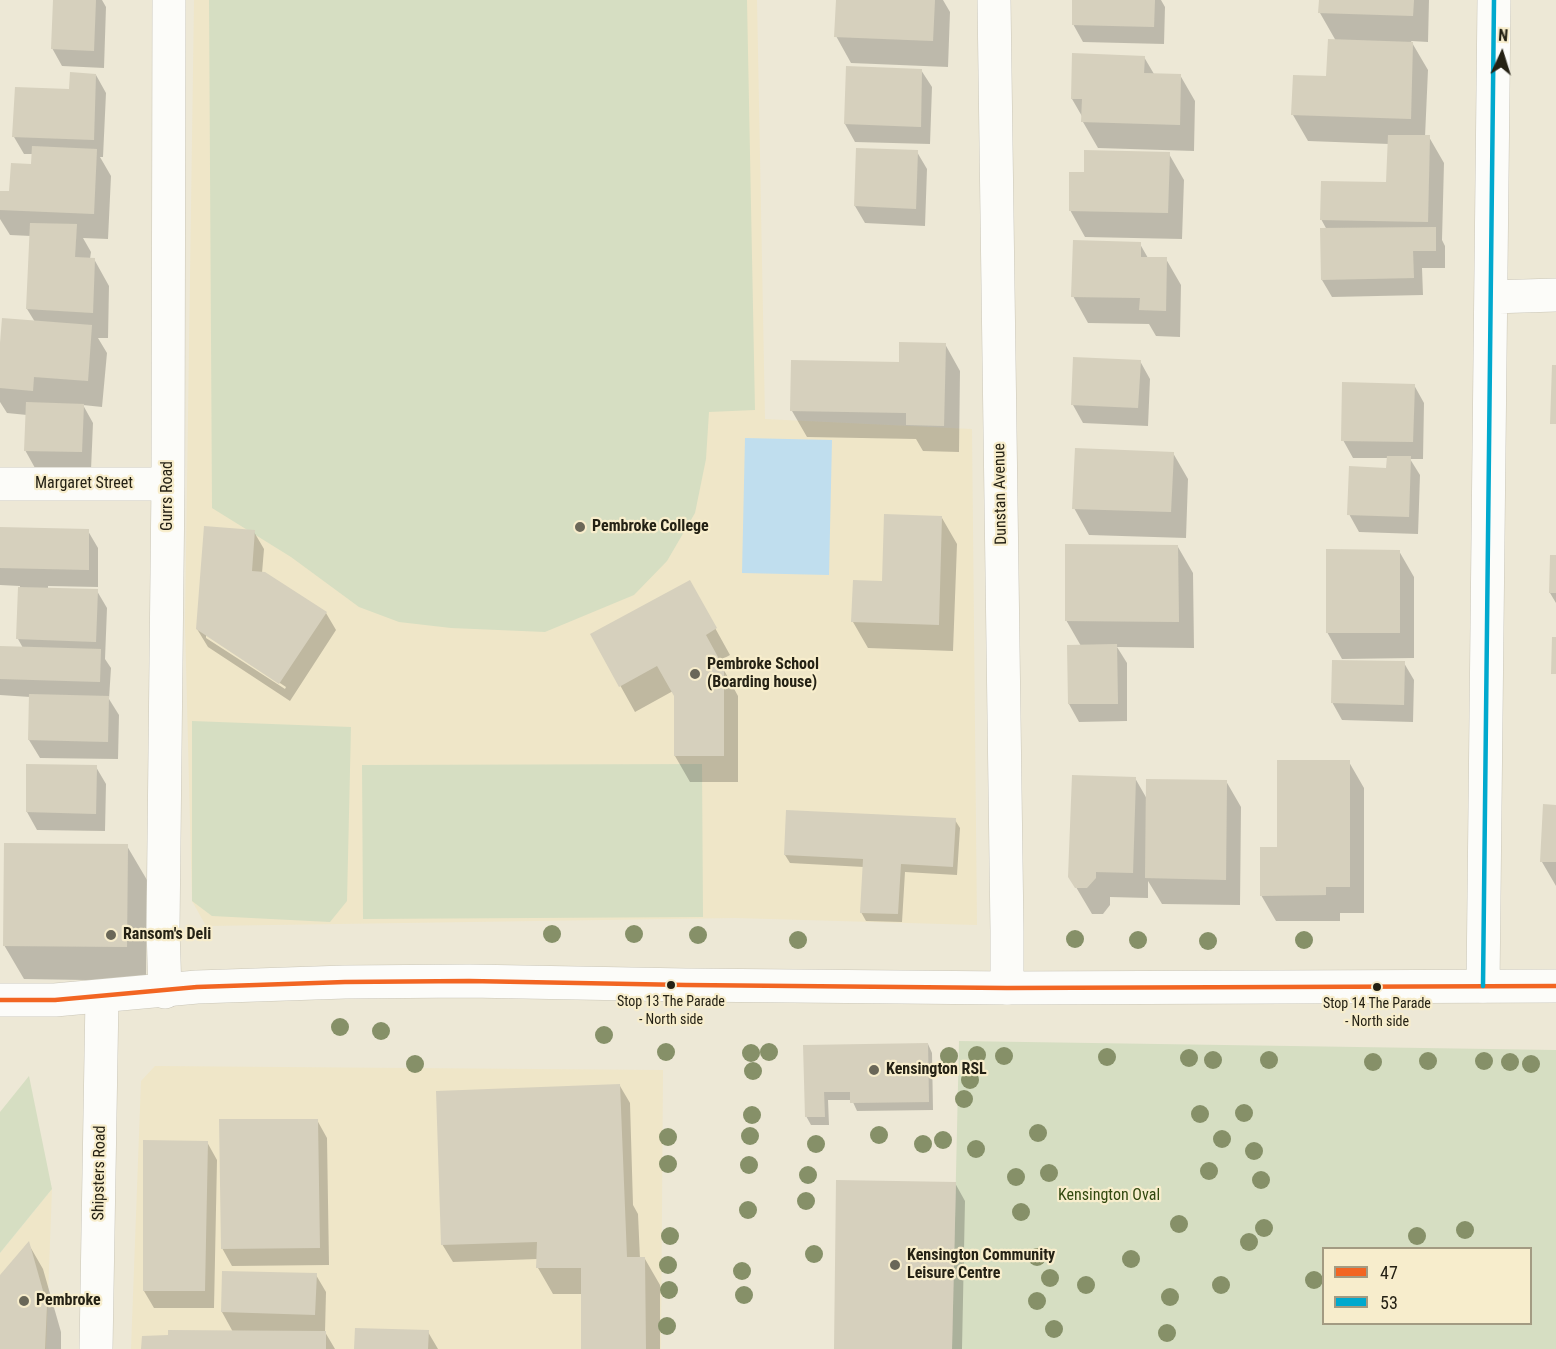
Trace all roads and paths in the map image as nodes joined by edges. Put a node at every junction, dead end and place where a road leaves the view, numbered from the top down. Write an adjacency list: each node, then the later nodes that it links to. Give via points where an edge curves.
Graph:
1 (169, 0): 7 (street, Gurrs Road)
2 (994, 0): 10 (street, Dunstan Avenue)
3 (1494, 0): 5 (street)
4 (1556, 294): 5 (street)
5 (1491, 297): 8 (street)
6 (0, 484): 7 (street, Margaret Street)
7 (168, 484): 11 (street, Gurrs Road)
8 (1483, 986): 9 (street); 10 (street)
9 (1556, 986)
10 (1007, 988): 11 (street, via 469,981 197,987)
11 (165, 992): 12 (street)
12 (102, 997): 13 (street); 14 (street, Shipsters Road)
13 (0, 1000)
14 (96, 1349)

